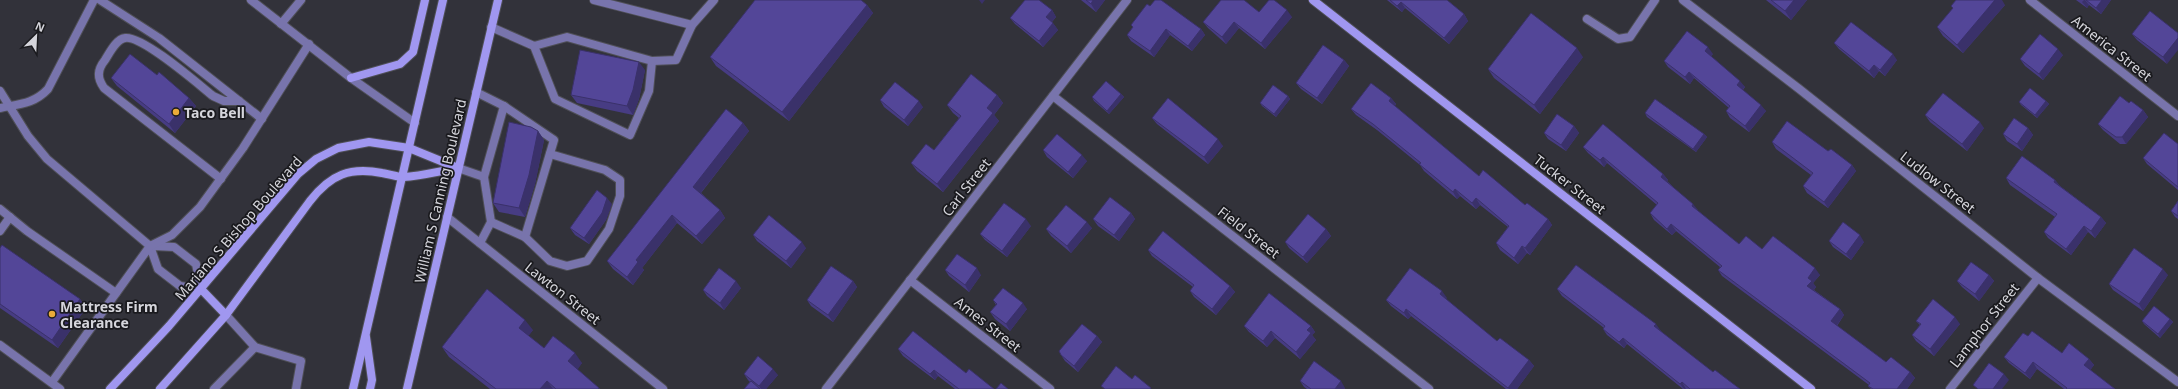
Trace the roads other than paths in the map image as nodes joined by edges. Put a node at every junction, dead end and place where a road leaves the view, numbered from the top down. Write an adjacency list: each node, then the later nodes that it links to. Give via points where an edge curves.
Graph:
1 (94, 0): 27 (street, via 48,88 26,104)
2 (100, 0): 26 (street, via 159,38)
3 (251, 0): 16 (street)
4 (301, 0): 16 (street)
5 (426, 0): 22 (main road, via 413,52 400,64)
6 (443, 0): 32 (main road)
7 (498, 0): 18 (main road, William S Canning Boulevard)
8 (594, 0): 17 (street)
9 (714, 0): 17 (street)
10 (1127, 0): 25 (street, Carl Street)
11 (1313, 0): 69 (main road, Tucker Street)
12 (1655, 0): 15 (street, via 1630,37 1618,39)
13 (1683, 0): 47 (street, Ludlow Street)
14 (2030, 0): 30 (street, America Street)
15 (1587, 19)
16 (281, 24): 19 (street)
17 (692, 25): 21 (street, via 676,60)
18 (492, 27): 20 (street); 24 (main road, William S Canning Boulevard)
19 (309, 44): 22 (street); 31 (street)
20 (534, 46): 21 (street, via 566,37); 21 (street, via 555,99 630,135 649,91)
21 (652, 61)
22 (351, 78): 32 (street)
23 (0, 91): 27 (street)
24 (476, 92): 28 (street); 35 (main road, William S Canning Boulevard)
25 (1053, 96): 48 (street, Carl Street); 68 (street, Field Street)
26 (239, 101): 31 (street); 38 (street, via 224,101 213,96 150,47 132,38 119,41 102,63 99,73 100,83 104,88)
27 (9, 106): 29 (street); 46 (street, via 28,136 47,159)
28 (504, 106): 34 (street, via 554,140); 37 (street)
29 (0, 108)
30 (2178, 116)
31 (262, 119): 38 (street)
32 (415, 123): 33 (main road)
33 (409, 148): 35 (main road, Mariano S Bishop Boulevard); 36 (main road); 49 (main road, Mariano S Bishop Boulevard, via 369,142 338,148 316,159 298,174)
34 (550, 154): 44 (street); 44 (street, via 605,170 620,180 620,196 609,229 587,261 566,266 550,261)
35 (458, 168): 36 (main road); 37 (street); 41 (main road, William S Canning Boulevard)
36 (402, 177): 51 (main road, via 353,171 339,175 326,183); 52 (main road)
37 (484, 177): 42 (street)
38 (221, 179): 46 (street, via 182,227)
39 (0, 209): 40 (street)
40 (10, 217): 43 (street); 50 (street)
41 (447, 217): 45 (street, Lawton Street); 64 (main road, William S Canning Boulevard)
42 (491, 222): 44 (street); 45 (street)
43 (0, 231)
44 (525, 237)
45 (480, 243): 65 (street, Lawton Street)
46 (150, 246): 49 (street, via 158,269 180,286); 49 (street, via 174,247 196,264); 50 (street)
47 (2038, 278): 56 (street, Ludlow Street); 70 (street, Lamphor Street)
48 (910, 280): 66 (street, Carl Street); 67 (street, Ames Street)
49 (201, 290): 51 (main road); 58 (main road, Mariano S Bishop Boulevard)
50 (116, 293): 55 (street)
51 (226, 315): 54 (street); 59 (main road)
52 (366, 332): 62 (main road); 63 (main road, via 372,380)
53 (0, 345): 55 (street)
54 (255, 347): 60 (street); 61 (street, via 301,361)
55 (52, 382): 57 (street)
56 (2178, 382)
57 (60, 389)
58 (110, 389)
59 (160, 389)
60 (214, 389)
61 (296, 389)
62 (353, 389)
63 (370, 389)
64 (407, 389)
65 (663, 389)
66 (826, 389)
67 (1050, 389)
68 (1429, 389)
69 (1811, 389)
70 (1950, 389)

